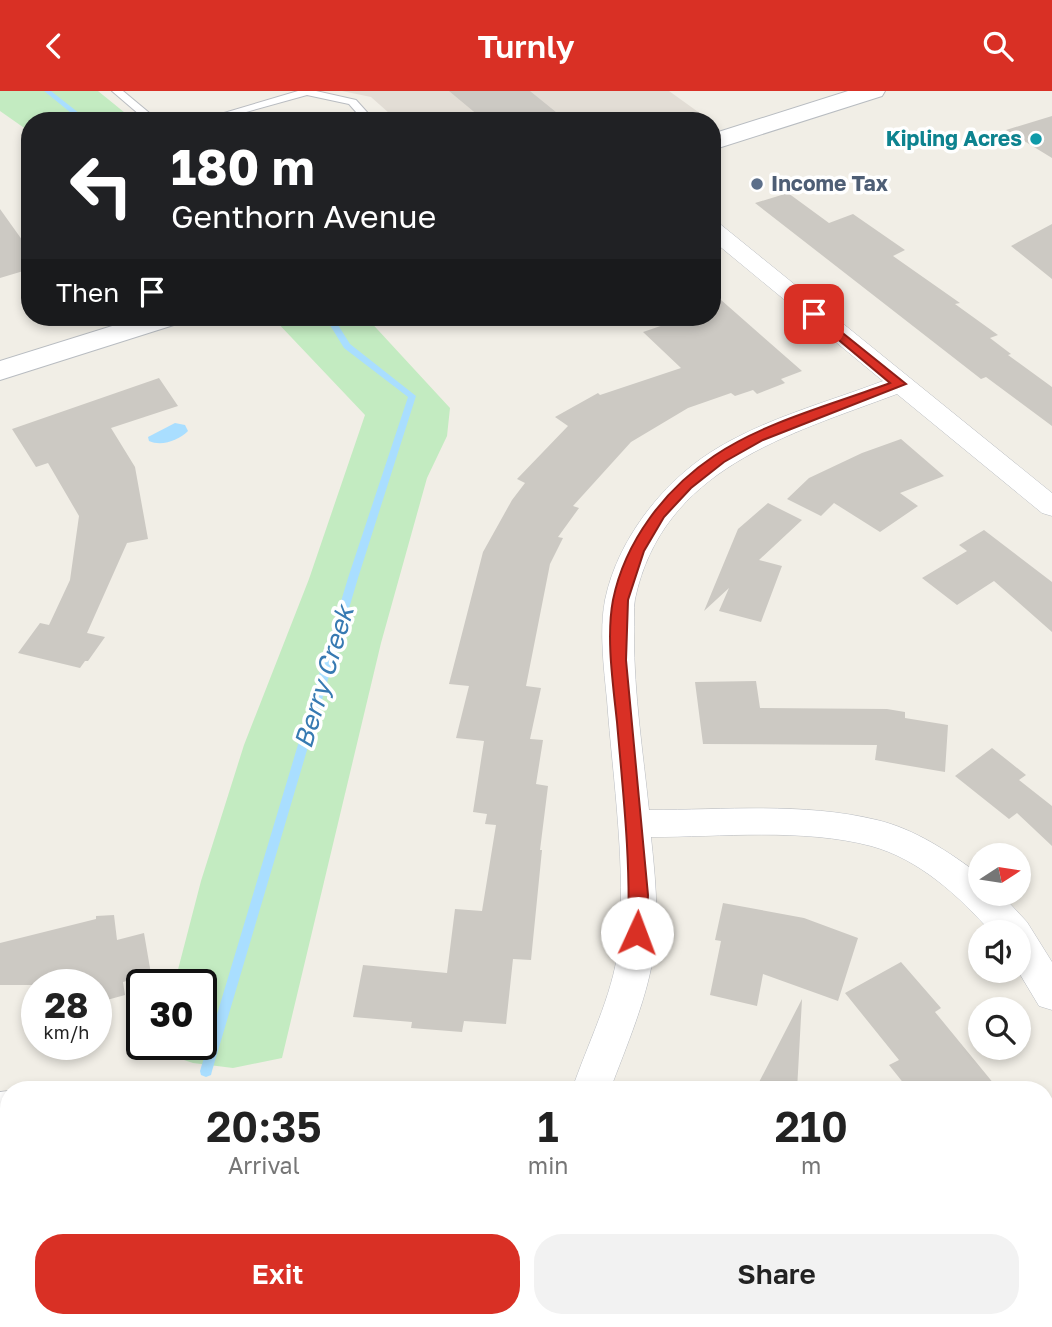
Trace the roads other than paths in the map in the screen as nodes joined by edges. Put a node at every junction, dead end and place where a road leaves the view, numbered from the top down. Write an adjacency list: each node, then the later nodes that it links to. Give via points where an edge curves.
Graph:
1 (117, 91): 4 (lane)
2 (305, 92): 5 (lane); 6 (lane, via 352,102)
3 (864, 92): 7 (main road)
4 (143, 112)
5 (234, 112)
6 (361, 112)
7 (721, 139)
8 (721, 236): 11 (street)
9 (142, 326): 10 (main road)
10 (0, 371)
11 (900, 384): 12 (street); 13 (street, via 758,437 729,453 687,485 653,523 637,551 620,600 619,660)
12 (1052, 507)
13 (635, 824): 14 (street, via 818,823 878,834 940,864 976,891); 17 (street, via 636,952)
14 (1002, 920)
15 (1031, 961): 16 (street)
16 (1052, 994)
17 (594, 1081)

